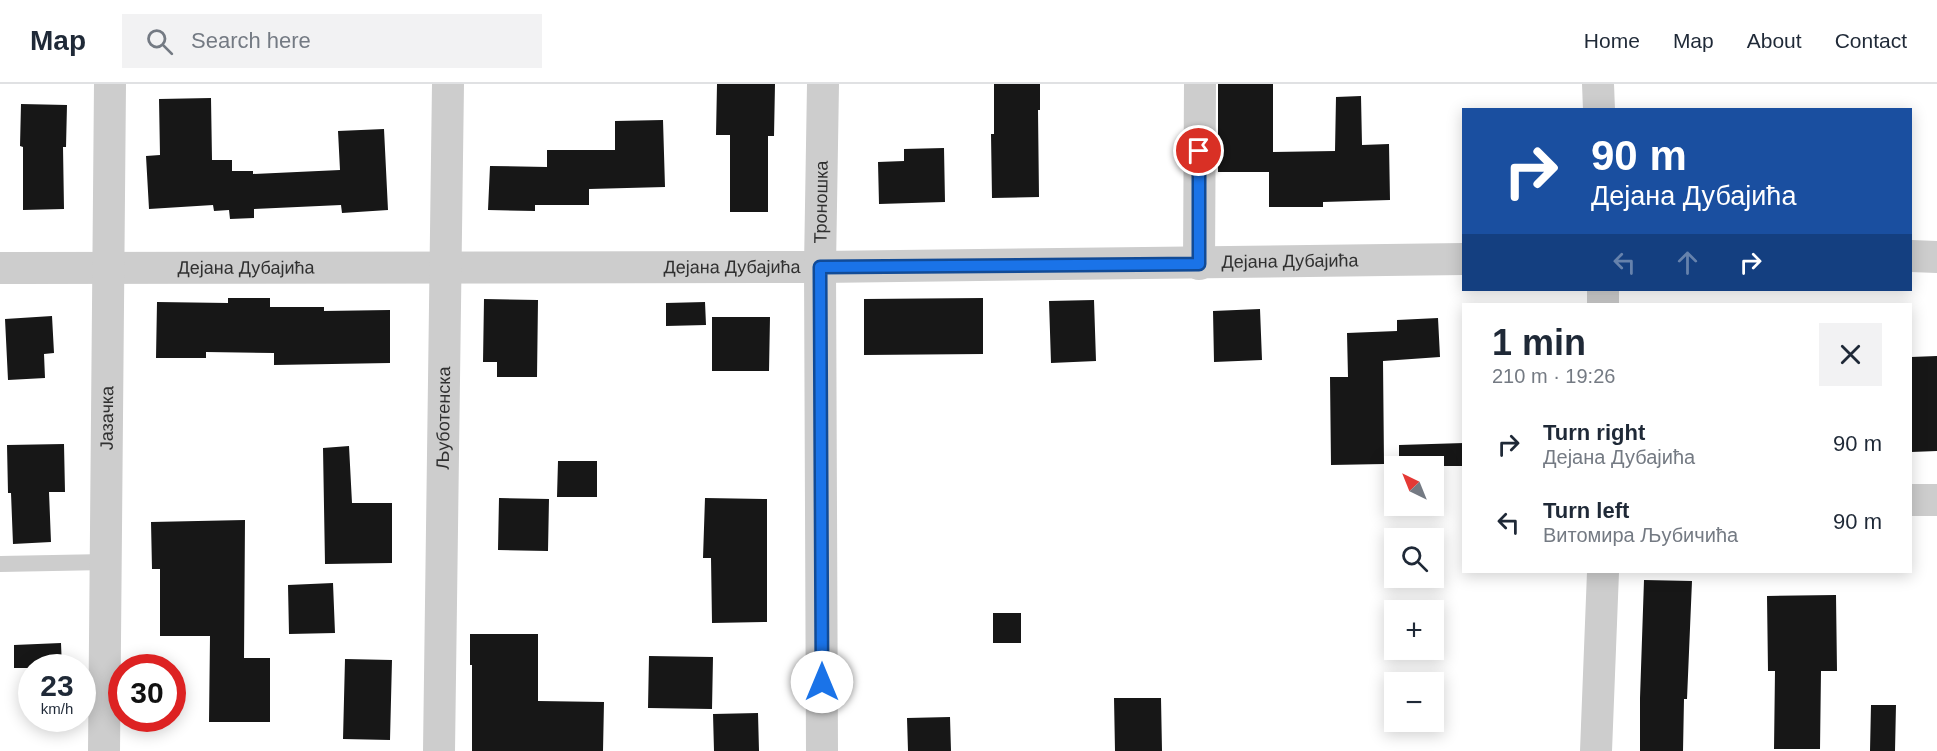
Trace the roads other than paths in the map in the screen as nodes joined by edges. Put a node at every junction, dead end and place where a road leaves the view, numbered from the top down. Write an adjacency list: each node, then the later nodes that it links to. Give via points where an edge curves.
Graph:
1 (110, 84): 14 (street, Јазачка)
2 (448, 84): 13 (street, Љуботенска)
3 (824, 84): 11 (street, Троношка)
4 (1200, 84): 10 (street)
5 (1598, 84): 6 (street)
6 (1599, 108)
7 (1912, 256): 8 (street)
8 (1937, 257)
9 (1462, 259): 10 (street, Дејана Дубајића)
10 (1199, 264): 11 (street, Дејана Дубајића)
11 (820, 267): 13 (street, Дејана Дубајића); 22 (street, Троношка)
12 (0, 268): 14 (street, Дејана Дубајића)
13 (445, 268): 14 (street, Дејана Дубајића); 21 (street, Љуботенска)
14 (108, 269): 17 (street, Јазачка)
15 (1912, 500): 16 (street)
16 (1937, 500)
17 (106, 562): 18 (lane); 20 (street, Јазачка)
18 (0, 564)
19 (1603, 573): 23 (street)
20 (104, 751)
21 (439, 751)
22 (822, 751)
23 (1596, 751)

